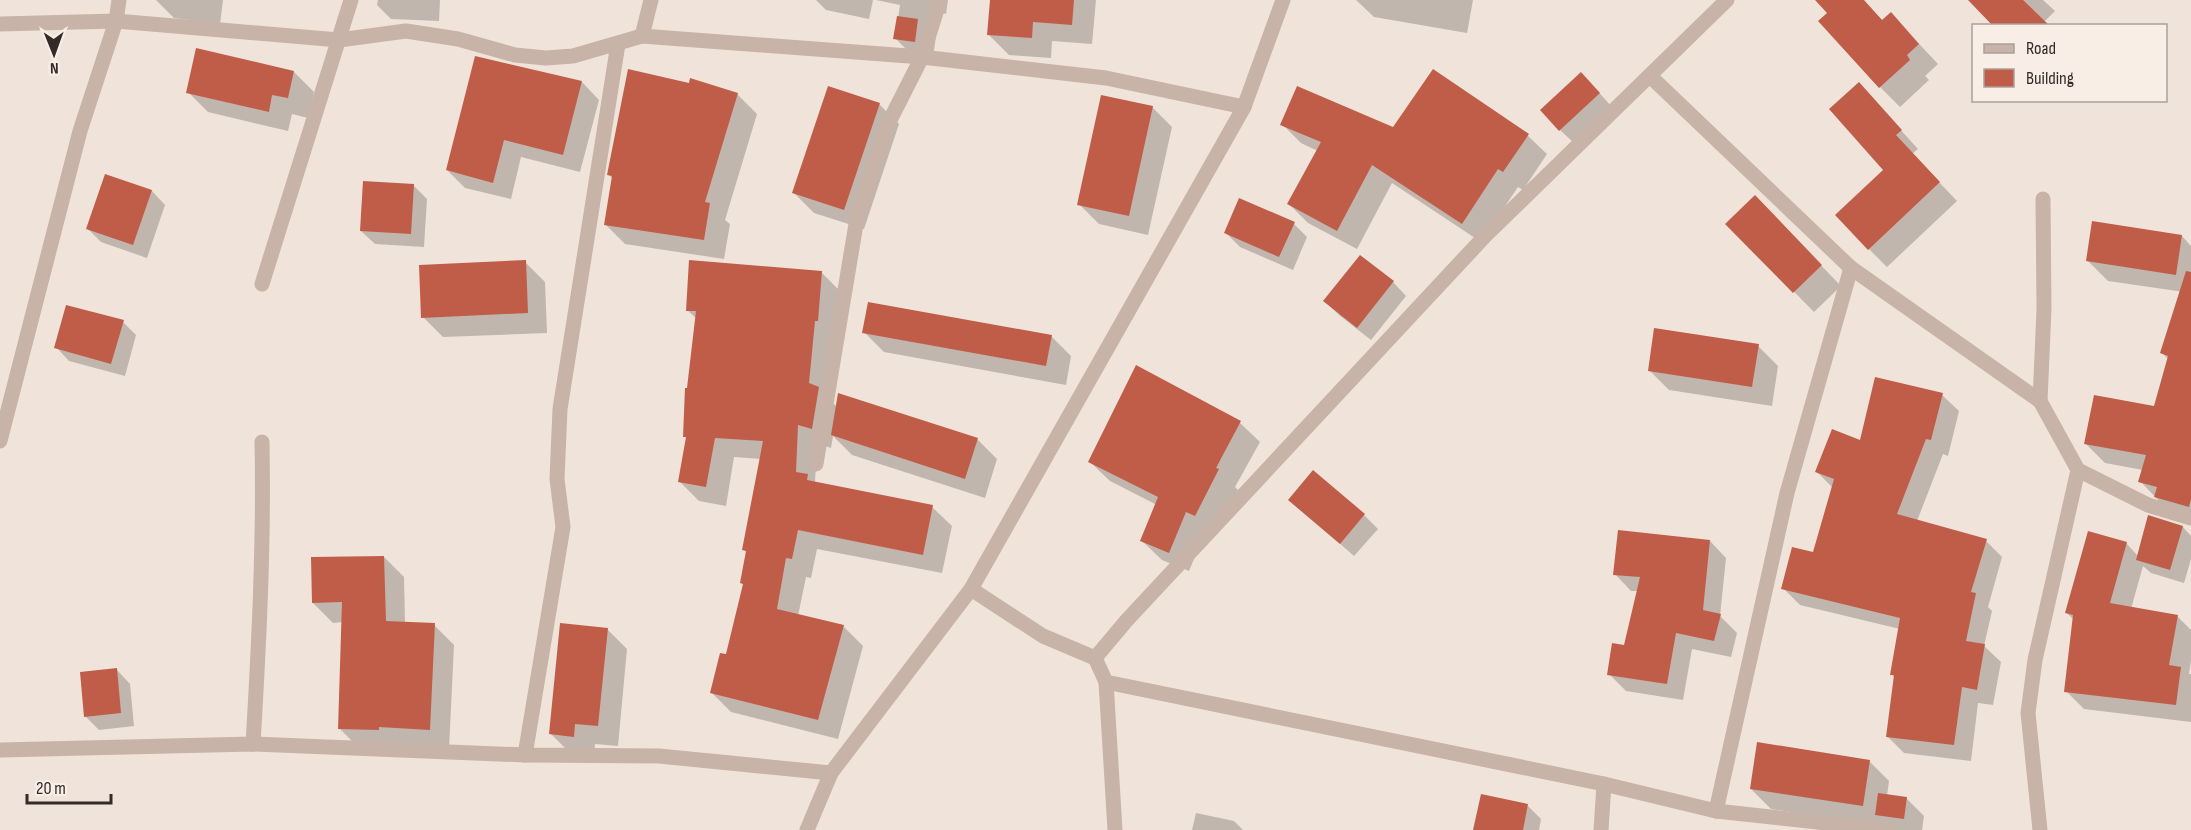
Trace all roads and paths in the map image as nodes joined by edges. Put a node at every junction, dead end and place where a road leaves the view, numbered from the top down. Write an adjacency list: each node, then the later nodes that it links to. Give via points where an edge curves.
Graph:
1 (119, 0): 7 (street)
2 (351, 0): 10 (street)
3 (651, 0): 9 (street)
4 (940, 0): 12 (street)
5 (1283, 0): 14 (street)
6 (1727, 0): 13 (street)
7 (116, 21): 8 (street); 10 (street); 19 (street, via 80,131)
8 (0, 24)
9 (642, 36): 11 (street); 12 (street)
10 (339, 40): 11 (street, via 406,31 458,39 514,55 546,58 573,56); 17 (street)
11 (618, 44): 29 (street, via 560,409 557,479 563,527)
12 (922, 57): 14 (street, via 1106,78); 21 (street, via 886,128 857,218)
13 (1650, 76): 16 (street); 25 (street, via 1485,236)
14 (1244, 107): 24 (street)
15 (2043, 199): 18 (street)
16 (1851, 268): 18 (street); 32 (street, via 1787,493)
17 (262, 284)
18 (2040, 401): 22 (street)
19 (0, 441)
20 (262, 442): 27 (street, via 260,622)
21 (816, 464)
22 (2078, 470): 23 (street, via 2148,505); 37 (street, via 2035,660 2028,713)
23 (2191, 518)
24 (971, 589): 25 (street, via 1043,636); 30 (street)
25 (1095, 658): 26 (street)
26 (1106, 682): 31 (street); 34 (street)
27 (253, 744): 28 (street); 29 (street)
28 (0, 750)
29 (525, 755): 30 (street, via 659,756)
30 (831, 773): 33 (street)
31 (1604, 784): 32 (street); 35 (street)
32 (1716, 811): 36 (street)
33 (807, 830)
34 (1115, 830)
35 (1601, 830)
36 (1890, 830)
37 (2040, 830)

